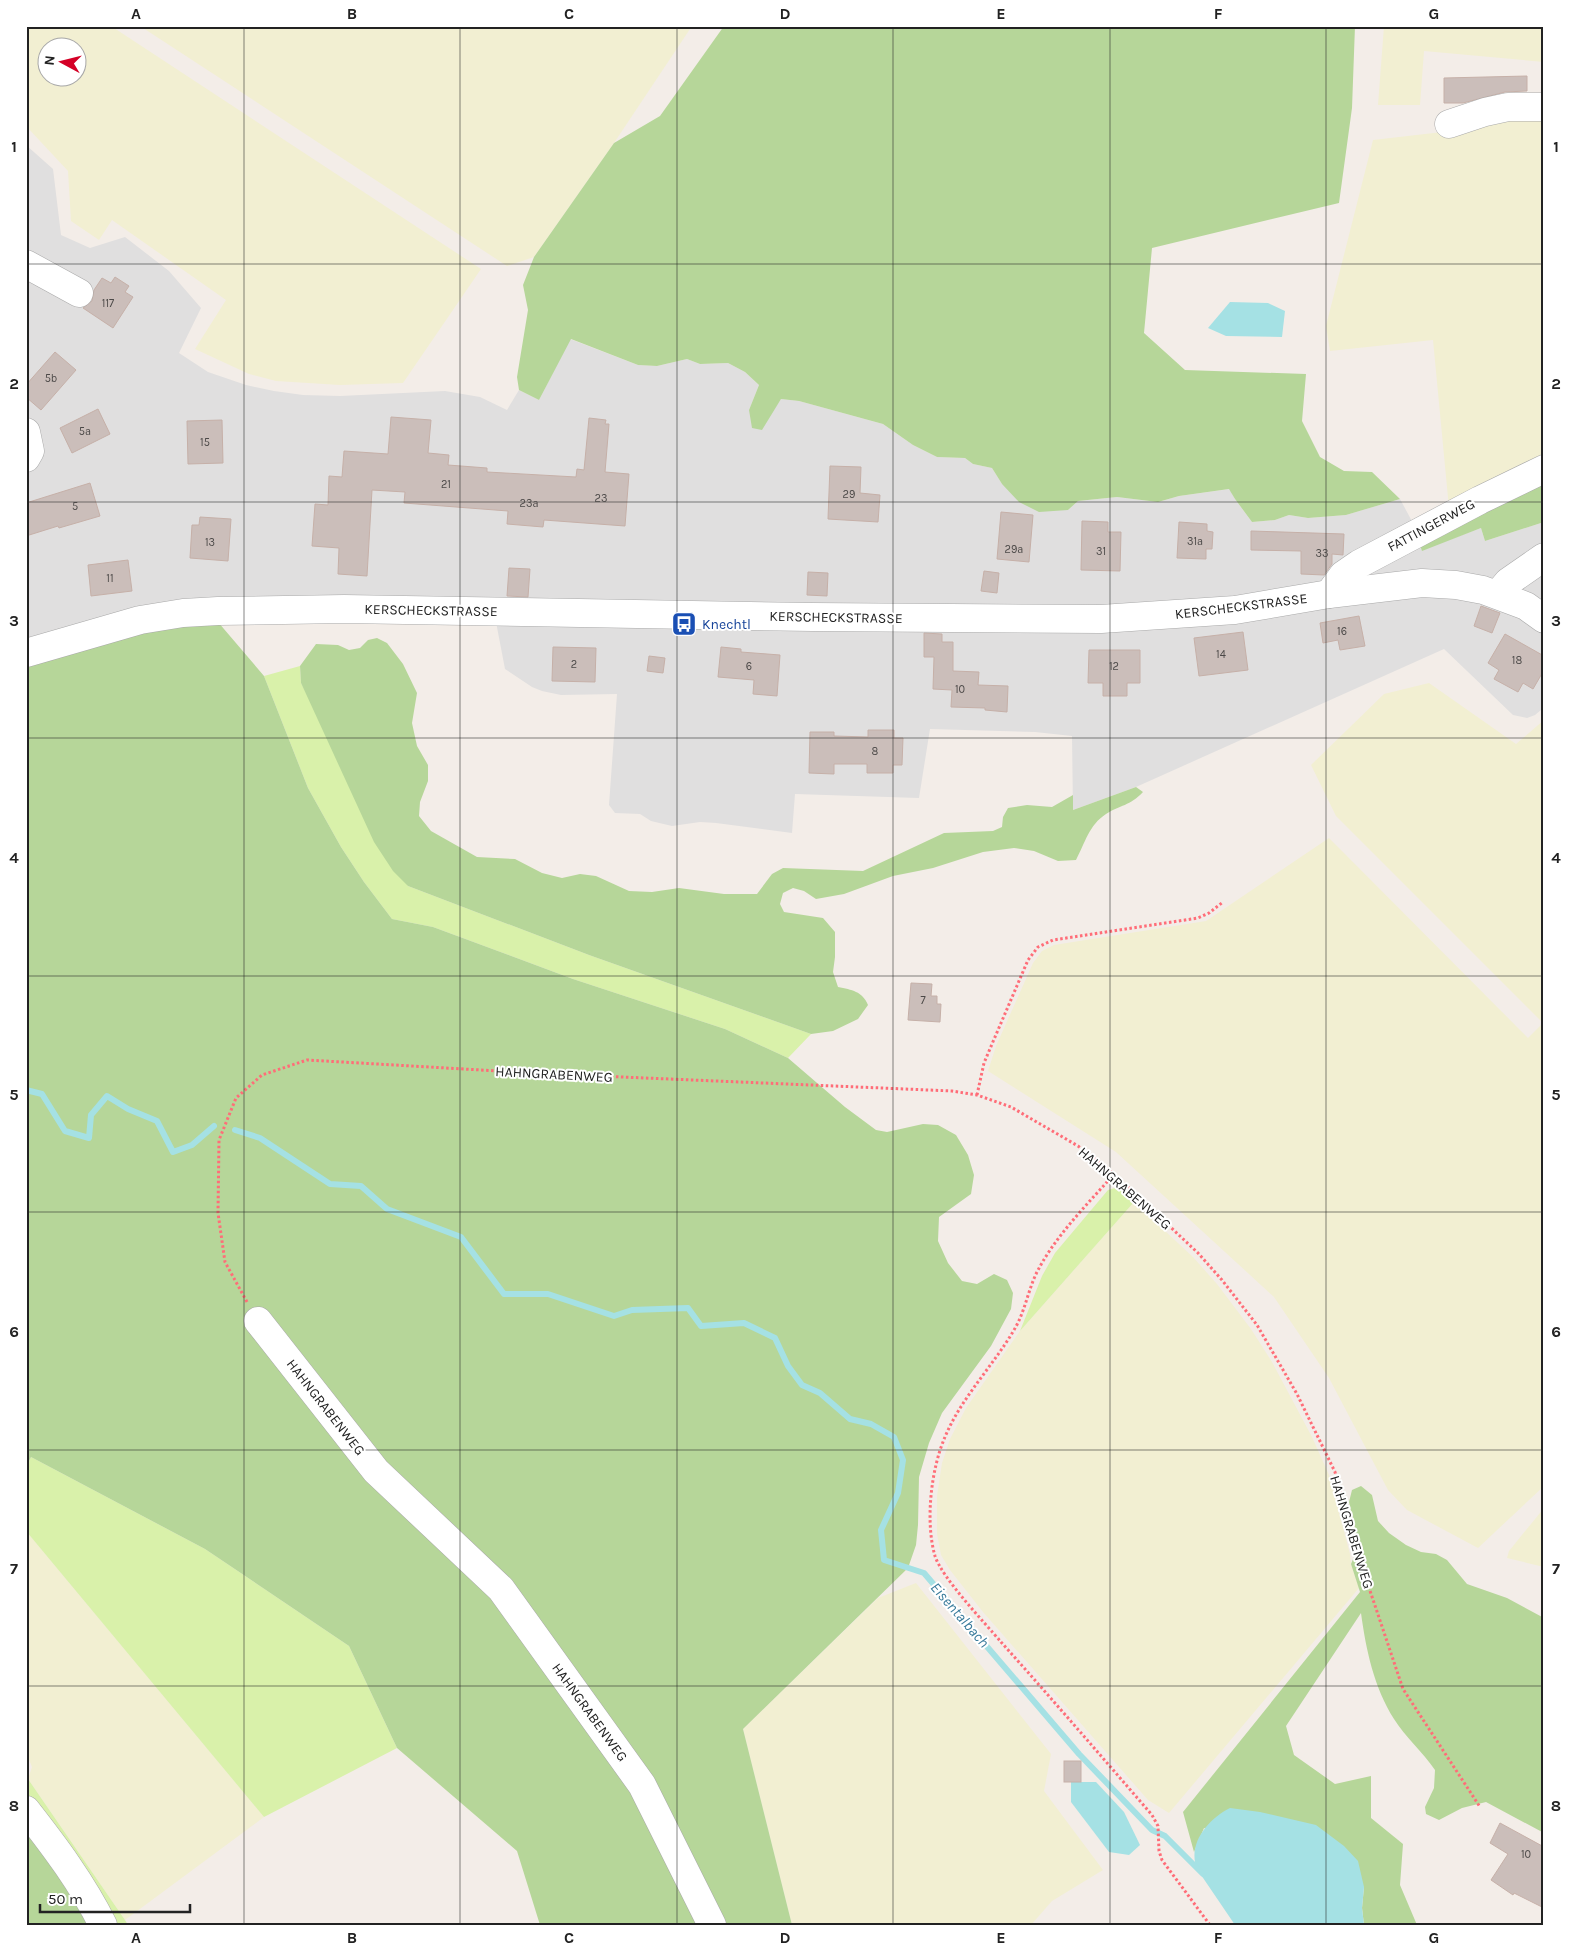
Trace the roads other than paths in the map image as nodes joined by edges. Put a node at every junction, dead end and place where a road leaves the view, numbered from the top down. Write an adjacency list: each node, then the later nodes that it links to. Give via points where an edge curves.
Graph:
1 (1544, 107): 2 (street, via 1508,107)
2 (1449, 124)
3 (26, 264): 4 (street)
4 (79, 293)
5 (26, 432): 6 (street, via 30,451)
6 (26, 458)
7 (1544, 469): 9 (street, FATTINGERWEG, via 1359,564 1339,579)
8 (1544, 557): 10 (street, via 1508,582)
9 (1329, 594): 10 (street, KERSCHECKSTRASSE, via 1439,583); 12 (street, KERSCHECKSTRASSE, via 1235,610 1102,620 344,609 218,611 140,620)
10 (1498, 594): 11 (street, KERSCHECKSTRASSE)
11 (1538, 607)
12 (26, 653)
13 (258, 1321): 16 (street, HAHNGRABENWEG, via 376,1471 501,1589 642,1785)
14 (26, 1810): 15 (street, via 75,1875)
15 (103, 1925)
16 (712, 1925)

